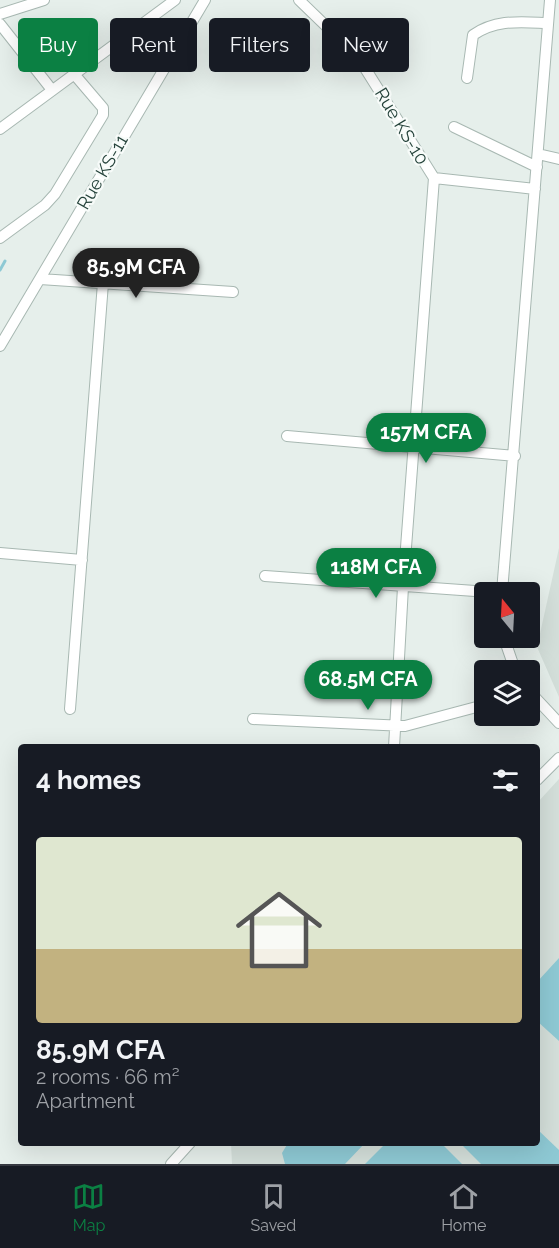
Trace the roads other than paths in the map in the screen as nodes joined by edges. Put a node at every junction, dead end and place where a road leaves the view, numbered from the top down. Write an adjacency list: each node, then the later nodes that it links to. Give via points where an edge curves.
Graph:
1 (44, 0): 6 (street)
2 (175, 0): 9 (street)
3 (205, 0): 20 (street, Rue KS-11)
4 (299, 0): 17 (street, Rue KS-10, via 358,57)
5 (550, 0): 7 (street)
6 (0, 14)
7 (547, 23): 10 (street, via 499,22 482,28 473,35); 14 (street)
8 (0, 24): 11 (street)
9 (74, 74): 11 (street); 19 (street, via 103,108 103,115 55,194)
10 (467, 78)
11 (52, 90): 13 (street)
12 (454, 127): 16 (street)
13 (0, 129)
14 (538, 154): 15 (street); 16 (street)
15 (559, 159)
16 (537, 167): 18 (street)
17 (434, 178): 18 (street, Rue KS-10); 25 (street)
18 (535, 189): 26 (street)
19 (0, 238)
20 (40, 279): 21 (street); 23 (street, Rue KS-11)
21 (103, 283): 22 (street); 28 (street)
22 (233, 292)
23 (0, 346)
24 (287, 436): 25 (street)
25 (413, 448): 26 (street); 31 (street)
26 (515, 456): 30 (street)
27 (0, 553): 28 (street)
28 (82, 560): 35 (street)
29 (265, 576): 31 (street)
30 (503, 582)
31 (403, 587): 32 (street); 38 (street)
32 (474, 591)
33 (540, 703): 37 (street)
34 (474, 708): 38 (street)
35 (70, 709)
36 (253, 719): 38 (street)
37 (559, 723)
38 (396, 726): 39 (street)
39 (394, 744)
40 (559, 758): 41 (street)
41 (540, 777)
42 (187, 1146): 43 (street)
43 (171, 1164)

